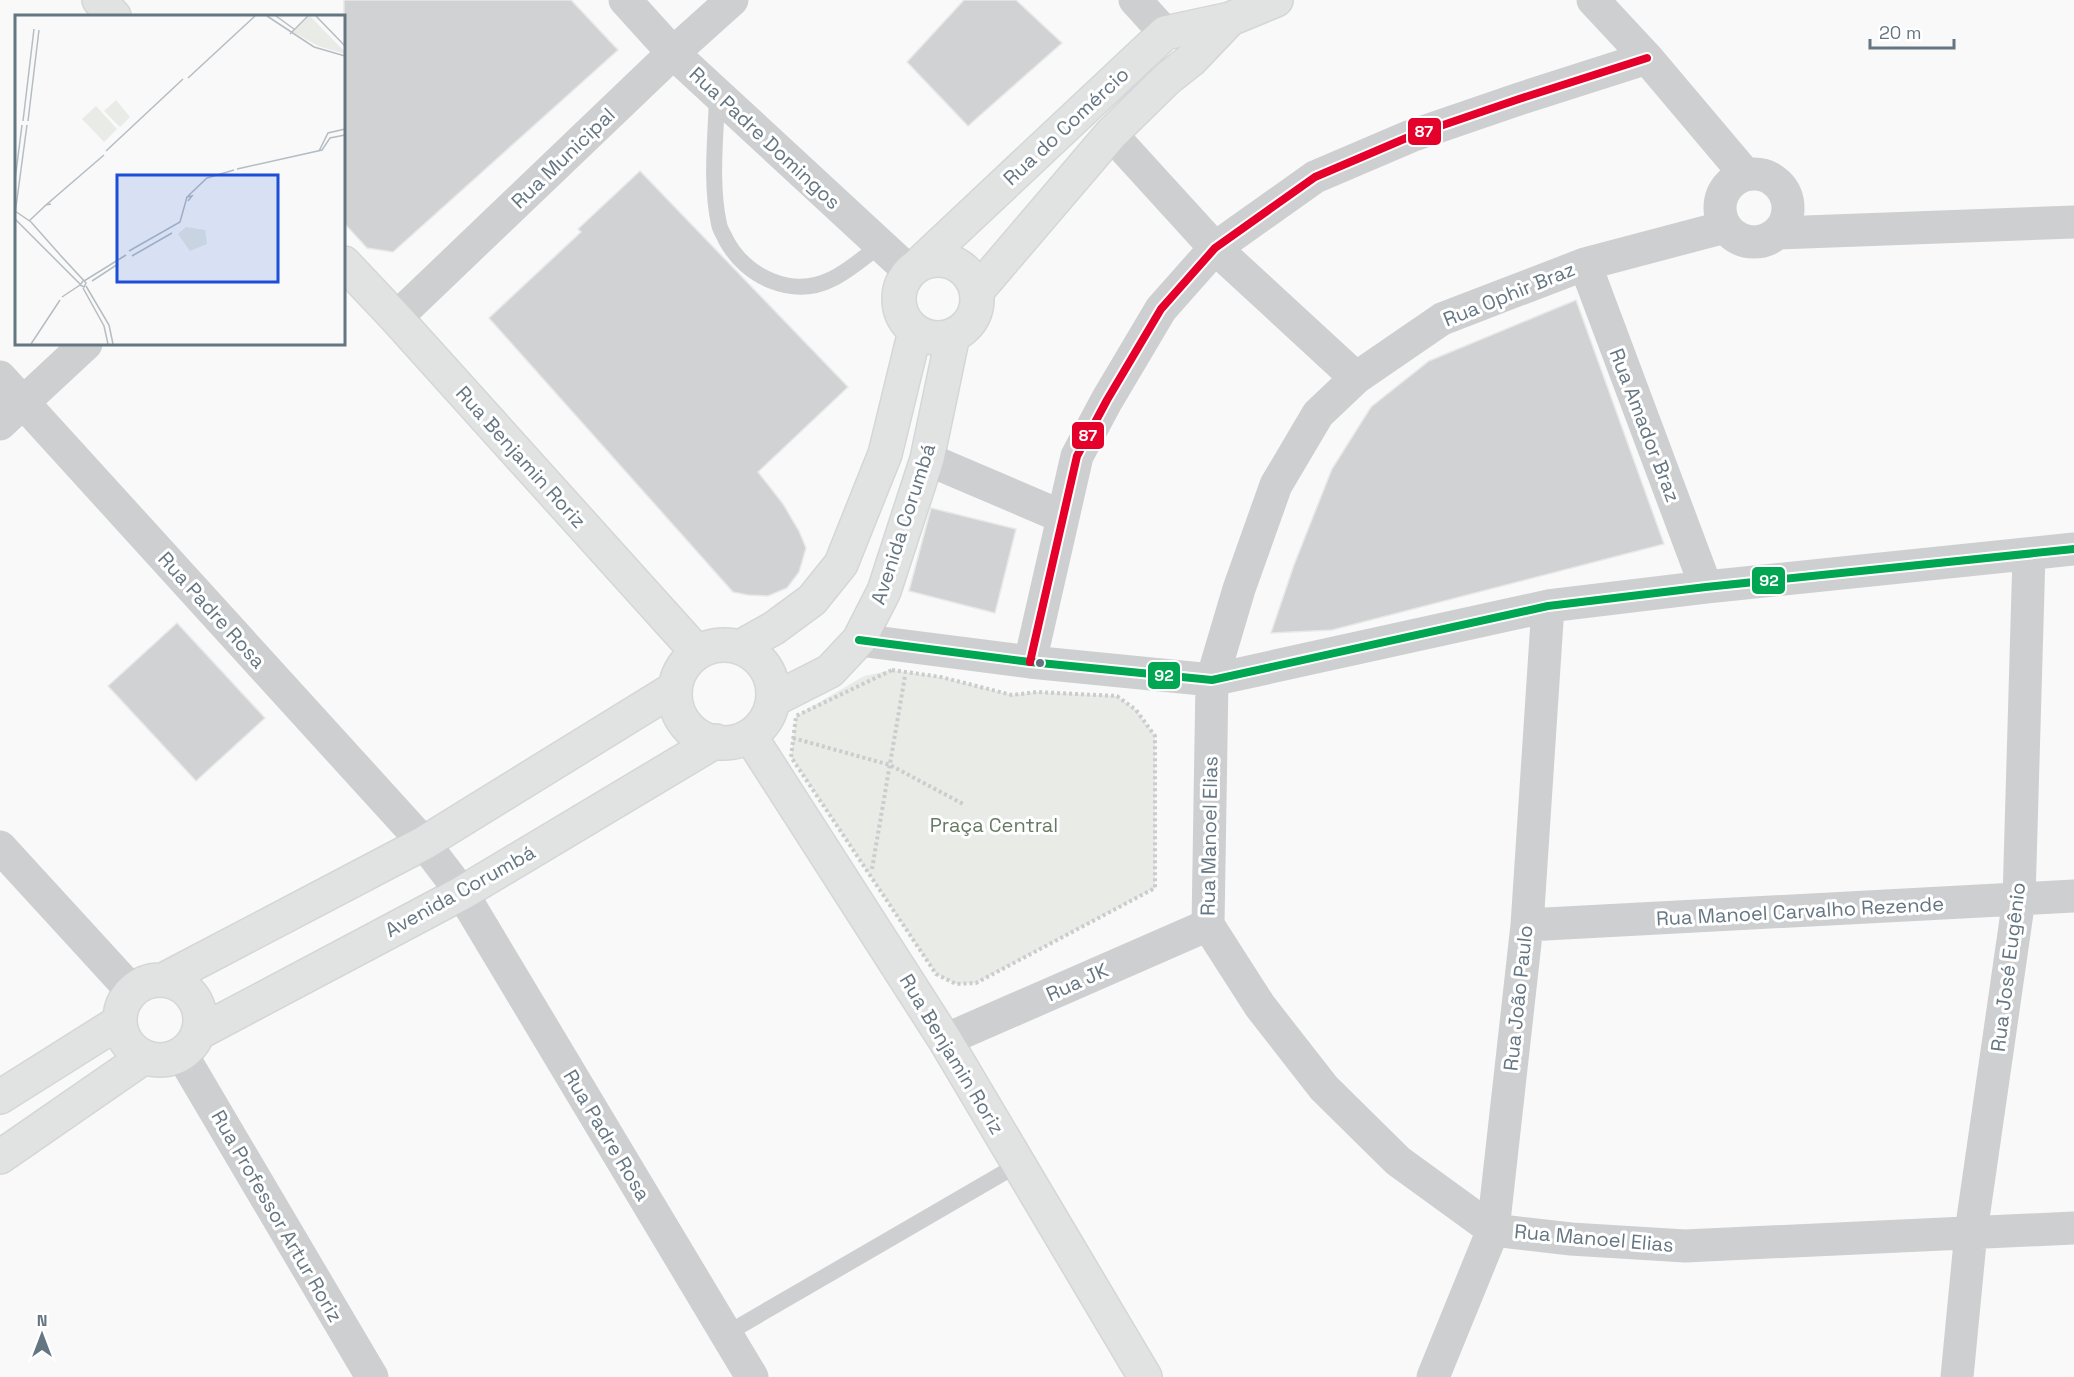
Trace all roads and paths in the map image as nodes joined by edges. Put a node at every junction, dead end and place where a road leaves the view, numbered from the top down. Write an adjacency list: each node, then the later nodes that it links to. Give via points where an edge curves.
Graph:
1 (99, 0): 7 (main road)
2 (625, 0): 10 (street, Rua Padre Domingos)
3 (732, 0): 10 (street, Rua Municipal)
4 (1135, 0): 9 (street)
5 (1276, 0): 8 (main road, Rua do Comércio)
6 (1593, 0): 11 (street)
7 (113, 15)
8 (1230, 19): 9 (main road, Rua do Comércio); 13 (main road, Rua do Comércio)
9 (1166, 33): 22 (main road, Rua do Comércio)
10 (674, 53): 12 (street, Rua Padre Domingos); 24 (street, Rua Municipal)
11 (1647, 58): 14 (street); 19 (street, via 1411,136 1315,177)
12 (717, 94): 18 (street, Rua Padre Domingos); 18 (lane, via 714,195 719,227 734,254 753,272 778,284 807,287 832,279)
13 (1111, 134): 19 (street); 23 (main road, Rua do Comércio)
14 (1745, 174): 16 (street, via 1727,186 1721,196 1720,218); 17 (street, via 1767,176 1784,191 1788,212)
15 (2074, 222): 17 (street)
16 (1725, 227): 17 (street, via 1733,236 1750,242 1768,240); 21 (street, Rua Ophir Braz)
17 (1778, 233)
18 (881, 245): 22 (street, Rua Padre Domingos)
19 (1215, 248): 29 (street); 32 (street, via 1161,309 1107,400 1077,456)
20 (345, 264): 24 (main road, Rua Benjamin Roriz)
21 (1585, 264): 29 (street, Rua Ophir Braz, via 1442,319); 35 (street, Rua Amador Braz)
22 (914, 268): 23 (main road, via 931,260 955,263 973,279); 25 (main road, via 899,295 906,321)
23 (977, 291): 26 (main road, via 978,302 970,322)
24 (396, 318): 39 (main road, Rua Benjamin Roriz)
25 (915, 330): 26 (main road, via 940,338); 38 (main road, Avenida Corumbá, via 885,454 841,564 812,600)
26 (953, 335): 31 (main road, Avenida Corumbá)
27 (85, 345): 30 (street)
28 (0, 377): 30 (street, Rua Padre Rosa)
29 (1356, 378): 42 (street, Rua Ophir Braz, via 1318,414 1276,485)
30 (12, 413): 50 (street, Rua Padre Rosa)
31 (927, 459): 32 (street); 37 (main road, Avenida Corumbá, via 884,591)
32 (1063, 517): 40 (street)
33 (2074, 549): 34 (street)
34 (2029, 555): 35 (street); 55 (street, Rua José Eugênio)
35 (1706, 587): 36 (street)
36 (1548, 606): 42 (street); 57 (street, Rua João Paulo)
37 (859, 640): 40 (street); 44 (main road, Avenida Corumbá, via 830,671)
38 (740, 647): 39 (main road, Avenida Corumbá, via 719,644); 44 (main road, via 759,659 771,678)
39 (698, 652): 43 (main road, via 682,667)
40 (1030, 662): 42 (street)
41 (906, 672): 46 (path, via 892,670 796,716); 48 (path); 52 (path, via 1012,695 1037,692 1117,696 1136,710 1155,736 1155,888 976,983 956,984 936,974)
42 (1212, 680): 56 (street, Rua Manoel Elias)
43 (675, 688): 47 (main road, via 677,710 688,728); 50 (main road)
44 (773, 700): 45 (main road, via 765,721)
45 (750, 736): 47 (main road, Avenida Corumbá, via 729,743); 61 (main road, Rua Benjamin Roriz)
46 (794, 738): 48 (path); 52 (path, via 791,757)
47 (716, 741): 53 (main road, Avenida Corumbá)
48 (890, 765): 49 (path); 52 (path)
49 (965, 805)
50 (424, 843): 53 (street, Rua Padre Rosa); 58 (main road)
51 (0, 847): 59 (street)
52 (870, 876)
53 (462, 893): 62 (main road, Avenida Corumbá); 70 (street, Rua Padre Rosa)
54 (2074, 896): 55 (street, Rua Manoel Carvalho Rezende)
55 (2019, 899): 57 (street, Rua Manoel Carvalho Rezende); 69 (street, Rua José Eugênio)
56 (1208, 925): 61 (street, Rua JK); 68 (street, Rua Manoel Elias, via 1260,1006 1324,1088 1398,1161)
57 (1527, 925): 68 (street, Rua João Paulo)
58 (165, 980): 59 (main road, via 147,981); 62 (main road, via 187,989 200,1009)
59 (132, 991): 60 (main road, via 122,1005)
60 (119, 1022): 63 (main road, via 126,1043); 64 (main road)
61 (945, 1040): 66 (main road, Rua Benjamin Roriz)
62 (191, 1044): 63 (main road, Avenida Corumbá, via 163,1061); 71 (street, Rua Professor Artur Roriz)
63 (143, 1058): 65 (main road)
64 (0, 1097)
65 (0, 1157)
66 (1019, 1164): 70 (lane); 73 (main road, Rua Benjamin Roriz)
67 (2074, 1228): 69 (street, Rua Manoel Elias)
68 (1493, 1230): 69 (street, Rua Manoel Elias, via 1685,1246); 74 (street, Rua João Paulo)
69 (1971, 1232): 75 (street, Rua José Eugênio)
70 (726, 1334): 72 (street, Rua Padre Rosa)
71 (372, 1377)
72 (752, 1377)
73 (1145, 1377)
74 (1433, 1377)
75 (1957, 1377)

